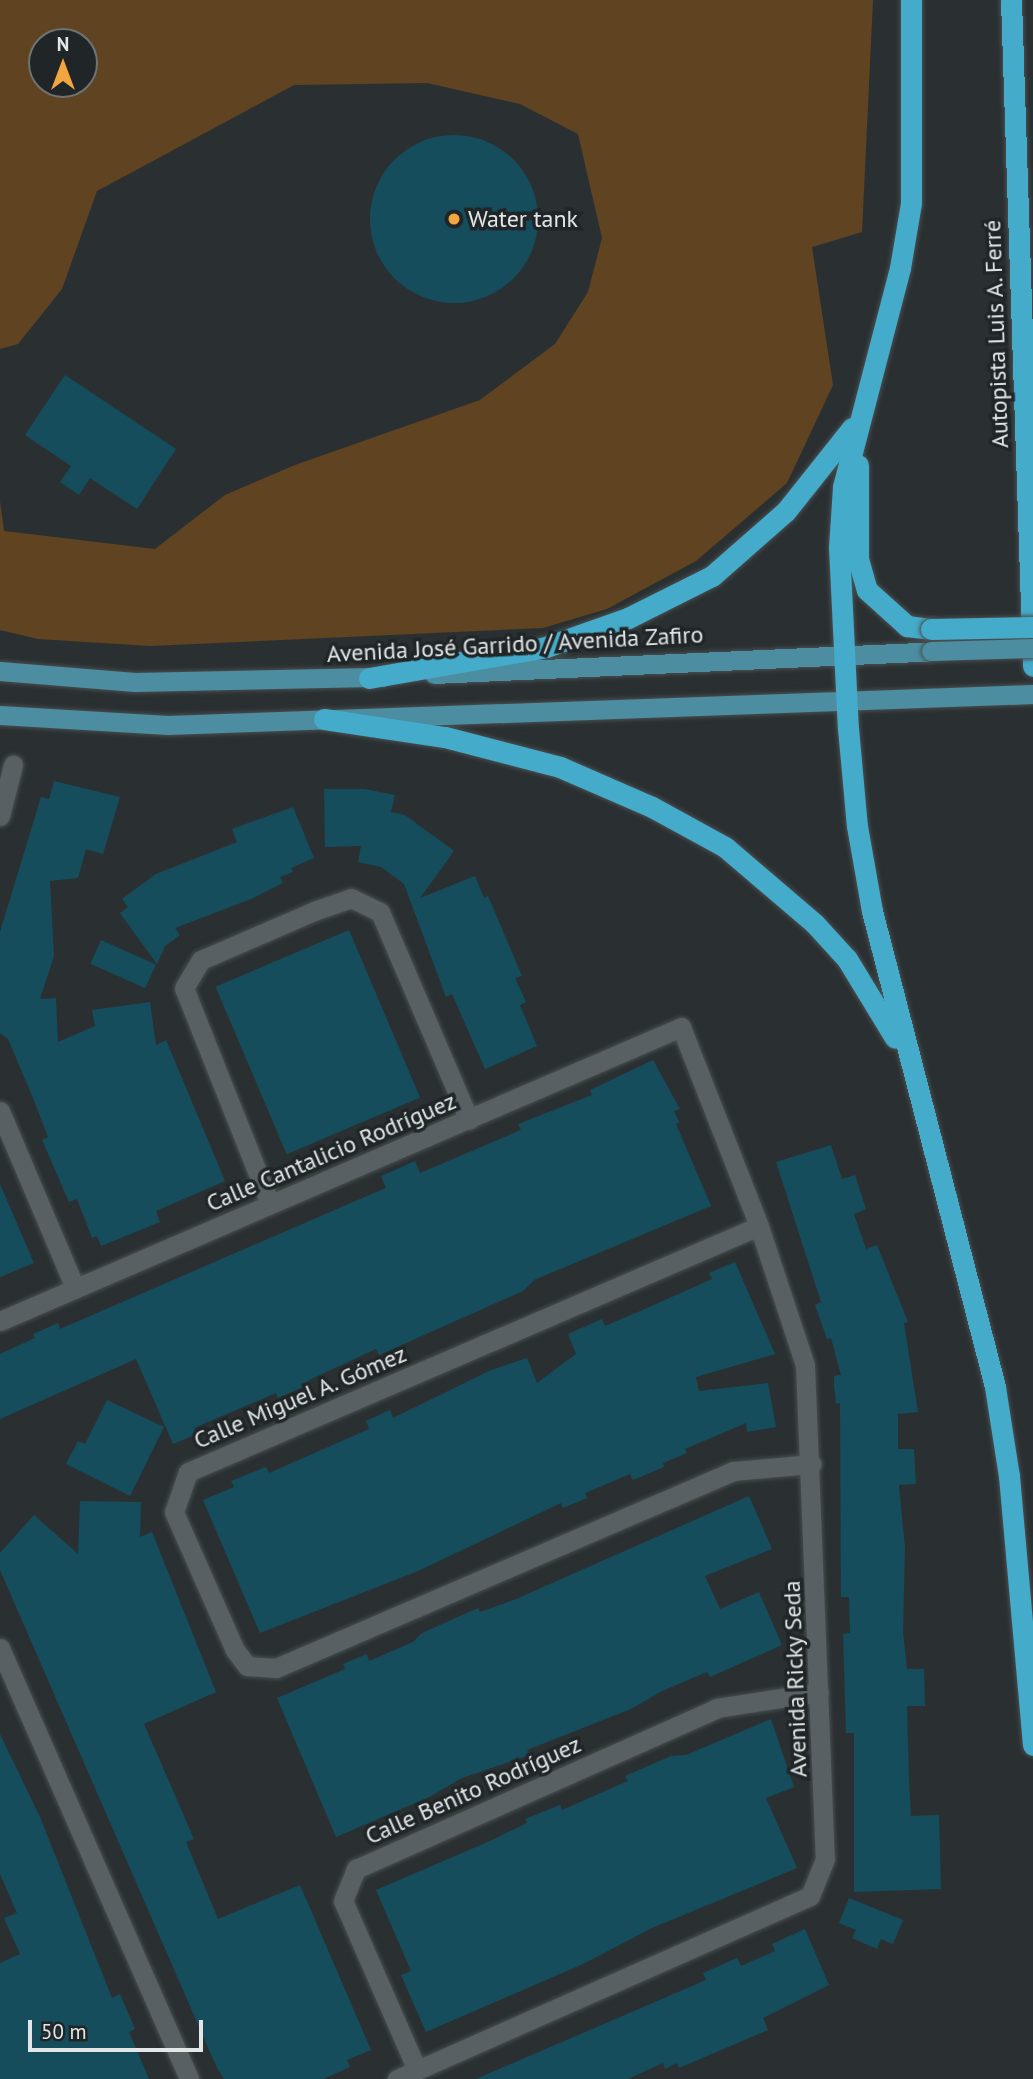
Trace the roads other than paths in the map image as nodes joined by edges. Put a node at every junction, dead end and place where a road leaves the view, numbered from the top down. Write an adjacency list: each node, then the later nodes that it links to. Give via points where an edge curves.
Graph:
1 (911, 0): 3 (highway, via 911,202 900,268)
2 (1011, 0): 7 (highway, Autopista Luis A. Ferré)
3 (858, 421): 4 (highway, bridge, via 858,559 867,590 907,626); 6 (highway, via 843,487 839,535); 9 (highway, via 786,511 753,544 702,582 628,618 546,647)
4 (1033, 627)
5 (1033, 648): 6 (main road, Avenida José Garrido / Avenida Zafiro, bridge)
6 (844, 652): 9 (main road, Avenida José Garrido / Avenida Zafiro); 11 (highway)
7 (1033, 666)
8 (0, 671): 9 (main road, Avenida José Garrido / Avenida Zafiro, via 135,682)
9 (369, 678)
10 (1033, 694): 11 (main road)
11 (847, 703): 13 (main road); 17 (highway, via 859,838)
12 (0, 715): 13 (main road, via 168,724)
13 (324, 719): 17 (highway, via 445,737 560,767 653,807 725,847 779,890 847,959)
14 (13, 765): 15 (street)
15 (0, 816)
16 (681, 1027): 19 (street, Calle Cantalicio Rodríguez); 21 (street, Avenida Ricky Seda)
17 (907, 1060): 27 (highway, via 995,1387 1009,1476)
18 (0, 1111): 22 (street)
19 (469, 1120): 20 (street, Calle Cantalicio Rodríguez); 20 (street, via 380,912 351,898 314,911 201,960 184,988)
20 (270, 1204): 22 (street, Calle Cantalicio Rodríguez)
21 (760, 1226): 24 (street, Avenida Ricky Seda, via 805,1365); 24 (street, Calle Miguel A. Gómez, via 188,1472 174,1512 235,1650 247,1666 276,1668 733,1471)
22 (75, 1288): 23 (street, Calle Cantalicio Rodríguez)
23 (0, 1321)
24 (812, 1464): 26 (street, Avenida Ricky Seda)
25 (0, 1648): 29 (street)
26 (819, 1692): 28 (street, Avenida Ricky Seda, via 825,1859 810,1896); 28 (street, Calle Benito Rodríguez, via 717,1708 356,1869 343,1900)
27 (1033, 1745)
28 (417, 2070): 30 (street, Avenida Ricky Seda)
29 (189, 2079)
30 (397, 2079)

